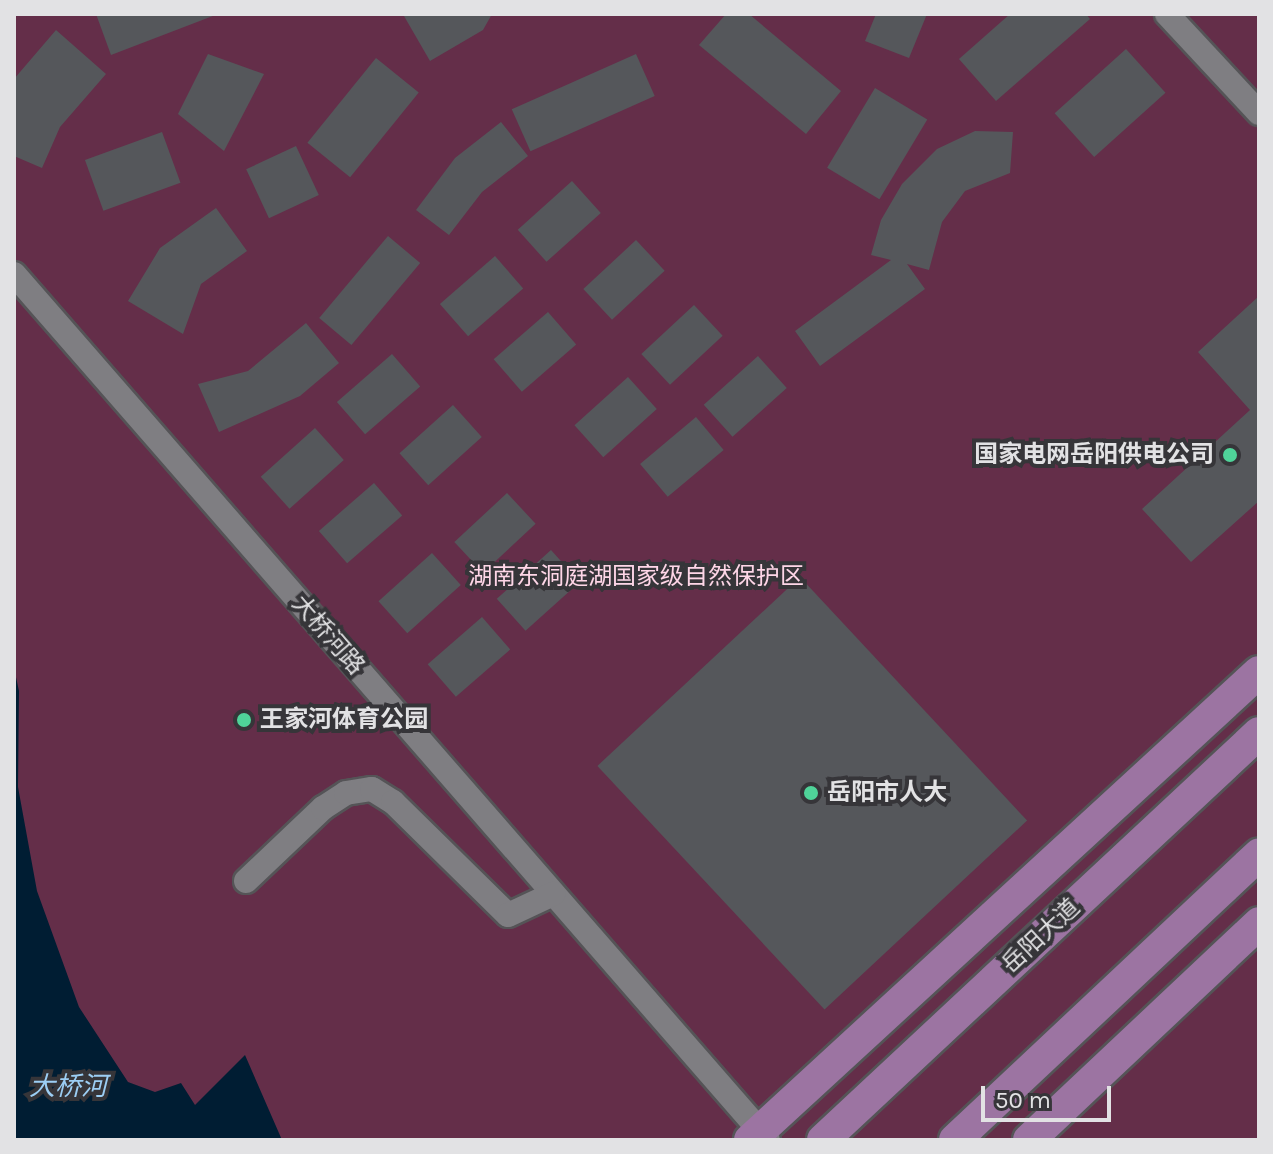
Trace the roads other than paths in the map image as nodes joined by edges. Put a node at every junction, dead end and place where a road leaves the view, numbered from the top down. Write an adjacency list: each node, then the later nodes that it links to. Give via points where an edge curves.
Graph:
1 (1167, 14): 2 (street)
2 (1254, 97)
3 (14, 274): 8 (street, 大桥河路)
4 (1259, 672): 10 (main road)
5 (1259, 733): 11 (main road, 岳阳大道)
6 (1259, 855): 12 (main road)
7 (246, 881): 8 (street, via 323,808 346,793 372,789 393,802 508,915)
8 (553, 894): 10 (street, 大桥河路)
9 (1259, 923): 13 (main road)
10 (759, 1137)
11 (823, 1140)
12 (955, 1140)
13 (1029, 1140)

